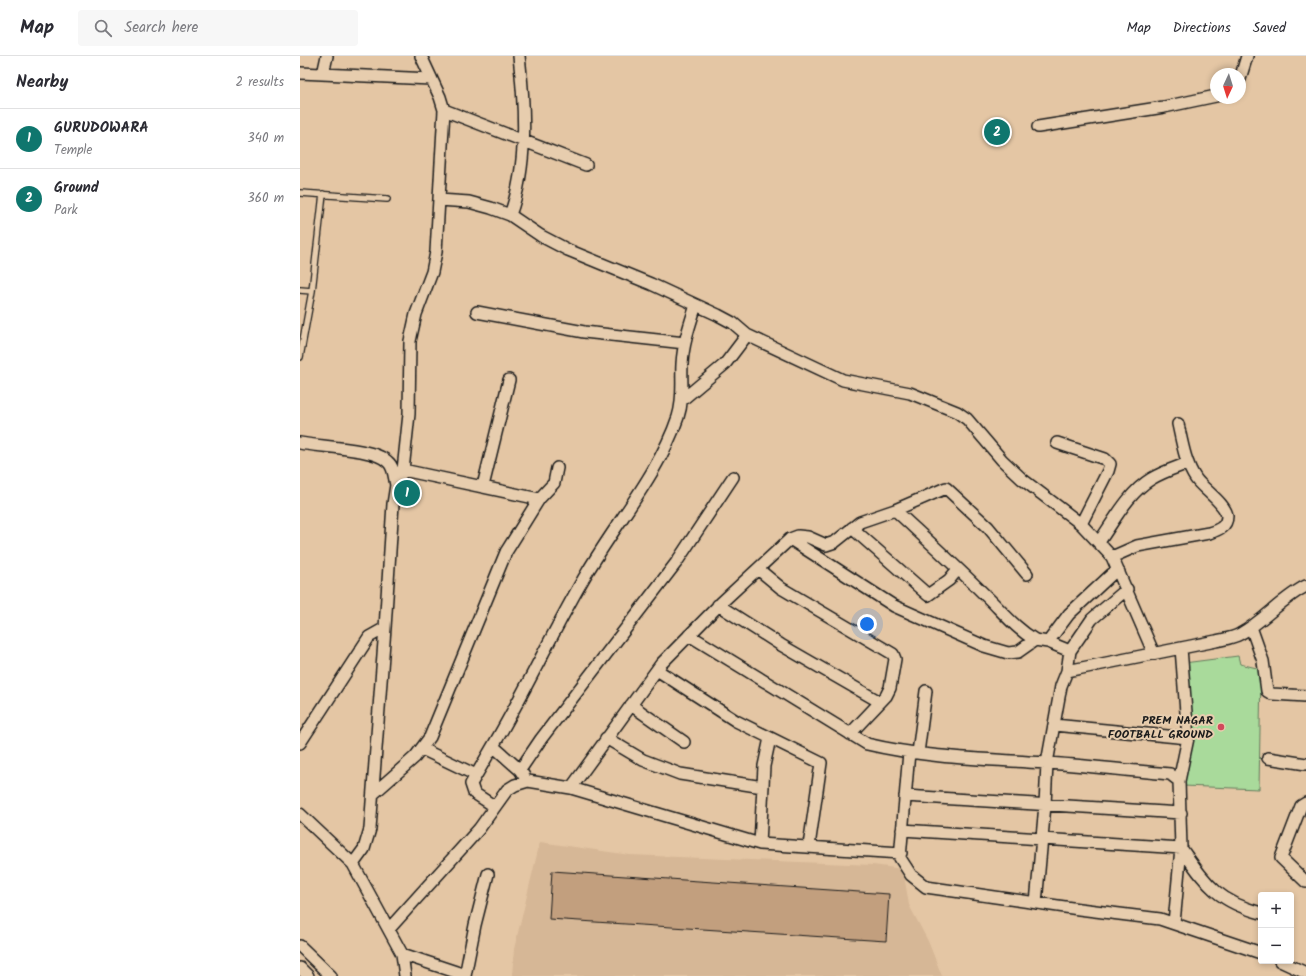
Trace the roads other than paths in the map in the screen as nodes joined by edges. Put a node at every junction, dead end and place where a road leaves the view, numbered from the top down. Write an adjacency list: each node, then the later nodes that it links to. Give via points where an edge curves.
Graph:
1 (327, 56): 8 (street)
2 (415, 56): 3 (street)
3 (421, 56): 9 (street)
4 (520, 56): 13 (street)
5 (1247, 56): 6 (street)
6 (1243, 68)
7 (300, 73): 8 (street)
8 (323, 74): 9 (street)
9 (431, 79): 11 (street)
10 (1210, 97): 12 (street)
11 (444, 110): 13 (street); 18 (street)
12 (1038, 127)
13 (523, 142): 14 (street); 19 (street, via 521,178)
14 (586, 165)
15 (300, 193): 16 (lane)
16 (323, 194): 17 (lane); 21 (lane)
17 (387, 199)
18 (439, 200): 19 (street, via 469,202); 34 (street, via 436,252 432,272 416,314 410,341 409,414)
19 (510, 215): 22 (street, via 568,250)
20 (300, 290): 21 (lane)
21 (312, 291): 26 (lane)
22 (696, 305): 24 (street, via 733,323); 25 (street)
23 (478, 312): 25 (street, via 584,332)
24 (747, 335): 28 (street, via 725,364); 40 (street, via 843,380 910,393 957,412 967,419 1022,479)
25 (685, 343): 28 (street)
26 (300, 357)
27 (509, 380): 37 (street)
28 (682, 400): 73 (street, via 670,437 658,460 588,571)
29 (1178, 424): 32 (street)
30 (300, 443): 36 (street, via 376,455 388,462 394,472)
31 (1057, 443): 40 (street, via 1105,459 1110,464)
32 (1188, 463): 43 (street, via 1164,472 1137,490); 44 (street, via 1196,478 1223,507 1227,515 1226,524 1220,530 1137,546)
33 (557, 468): 38 (street, via 554,483)
34 (403, 470): 36 (street); 37 (street)
35 (733, 477): 79 (street, via 676,563)
36 (396, 485): 53 (street)
37 (483, 486): 38 (street)
38 (539, 499): 74 (street, via 506,552 430,737)
39 (895, 510): 41 (street, via 860,522); 46 (street); 48 (street, via 946,488 988,527)
40 (1081, 524): 43 (street)
41 (852, 528): 42 (street, via 834,542 826,544 808,537 798,536); 46 (street, via 928,595 949,580)
42 (790, 539): 45 (street); 55 (street, via 894,606 984,646 1018,652)
43 (1099, 542): 44 (street)
44 (1112, 556): 47 (street)
45 (758, 569): 51 (street); 64 (street, via 781,588 893,654 890,688)
46 (958, 569): 55 (street, via 1005,616)
47 (1119, 572): 50 (street); 56 (street, via 1112,574 1069,614)
48 (1027, 574)
49 (1306, 586): 52 (street)
50 (1127, 589): 58 (street, via 1092,619); 59 (street)
51 (718, 605): 54 (street); 64 (street)
52 (1251, 627): 57 (street, via 1239,635); 63 (street, via 1263,661 1267,691 1272,694)
53 (385, 628): 72 (street, via 369,637); 85 (street)
54 (689, 635): 60 (street); 67 (street)
55 (1036, 640): 56 (street)
56 (1048, 642): 58 (street)
57 (1181, 648): 59 (street); 70 (street)
58 (1070, 651): 61 (street)
59 (1154, 654): 61 (street)
60 (656, 670): 65 (street); 69 (street, via 736,721)
61 (1066, 671): 66 (street)
62 (926, 691): 75 (street)
63 (1306, 696)
64 (880, 702): 67 (street)
65 (630, 705): 68 (street); 71 (street)
66 (1054, 725): 70 (street); 77 (street)
67 (850, 734): 75 (street, via 867,744)
68 (606, 738): 83 (street, via 644,760 680,774); 84 (street)
69 (770, 738): 83 (street); 95 (street, via 821,763)
70 (1188, 738): 82 (street)
71 (684, 742)
72 (300, 743)
73 (492, 746): 79 (street); 80 (street)
74 (422, 749): 80 (street); 85 (street)
75 (914, 753): 77 (street); 86 (street)
76 (1268, 758): 78 (street)
77 (1047, 763): 82 (street, via 1170,774); 88 (street)
78 (1306, 764)
79 (520, 770): 81 (street)
80 (476, 775): 89 (street, via 471,788 474,793)
81 (528, 781): 84 (street); 89 (street, via 507,790)
82 (1179, 781): 90 (street)
83 (763, 787): 94 (street)
84 (571, 788): 94 (street)
85 (373, 794): 98 (street, via 370,829 364,849)
86 (905, 796): 88 (street); 92 (street)
87 (1306, 804): 100 (street, via 1301,806 1281,858)
88 (1046, 805): 90 (street); 93 (street)
89 (494, 806): 104 (street, via 479,829)
90 (1181, 813): 96 (street)
91 (300, 814): 98 (street)
92 (902, 830): 93 (street); 97 (street)
93 (1041, 839): 96 (street); 101 (street)
94 (760, 844): 95 (street)
95 (809, 846): 97 (street)
96 (1181, 848): 102 (street, via 1216,893); 103 (street)
97 (901, 853): 101 (street, via 900,858 911,875 926,887)
98 (354, 864): 104 (street)
99 (488, 874): 111 (street)
100 (1306, 882)
101 (1036, 903): 103 (street)
102 (1258, 912)
103 (1174, 923): 106 (street)
104 (389, 929): 107 (street)
105 (300, 946): 113 (street)
106 (1258, 952)
107 (402, 954): 111 (street); 114 (street)
108 (1286, 964): 110 (street)
109 (300, 968): 112 (street)
110 (1306, 973)
111 (465, 975)
112 (308, 976)
113 (332, 976)
114 (405, 976)

